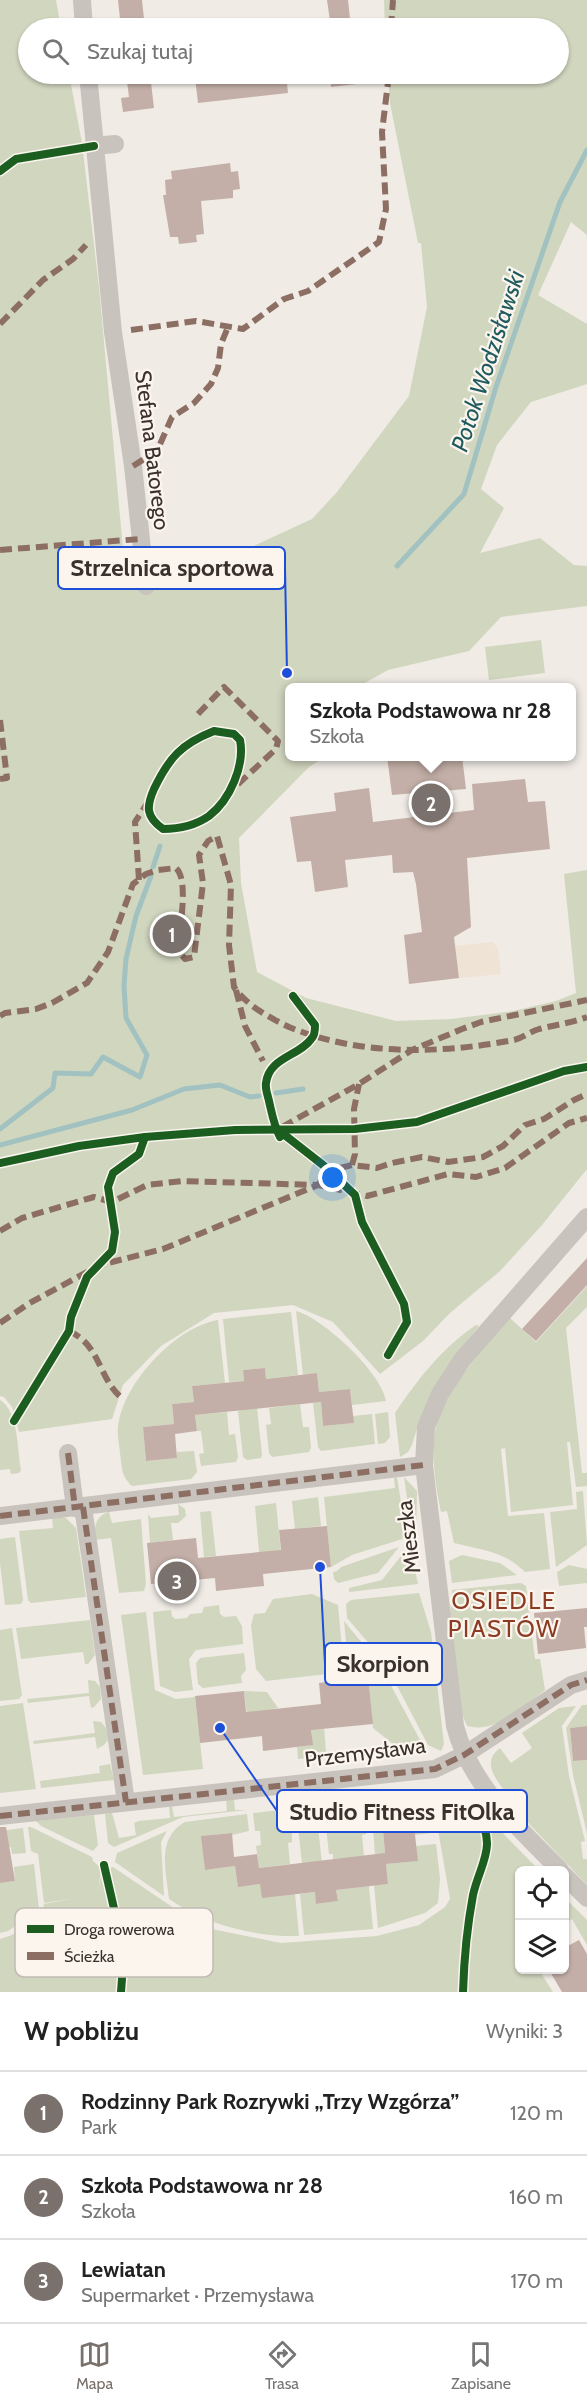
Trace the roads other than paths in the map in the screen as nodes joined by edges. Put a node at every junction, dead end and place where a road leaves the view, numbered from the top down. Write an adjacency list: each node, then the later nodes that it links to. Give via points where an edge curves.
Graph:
1 (81, 0): 2 (street)
2 (83, 18)
3 (89, 84): 5 (street, Stefana Batorego)
4 (115, 144): 5 (street)
5 (94, 146): 6 (street, Stefana Batorego, via 122,331)
6 (146, 577)
7 (587, 1217): 9 (street, Mieszka, via 462,1360 440,1394 426,1427)
8 (68, 1452): 10 (street)
9 (424, 1465): 10 (street); 13 (street, Mieszka, via 455,1726)
10 (79, 1507): 11 (street); 14 (street)
11 (0, 1516)
12 (587, 1680): 13 (street, Przemysława, via 552,1696)
13 (464, 1755): 14 (street, Przemysława, via 435,1769); 16 (street, Mieszka, via 507,1815)
14 (126, 1802): 15 (street, Przemysława)
15 (0, 1816)
16 (556, 1866)
17 (569, 1880): 18 (street)
18 (587, 1898)

